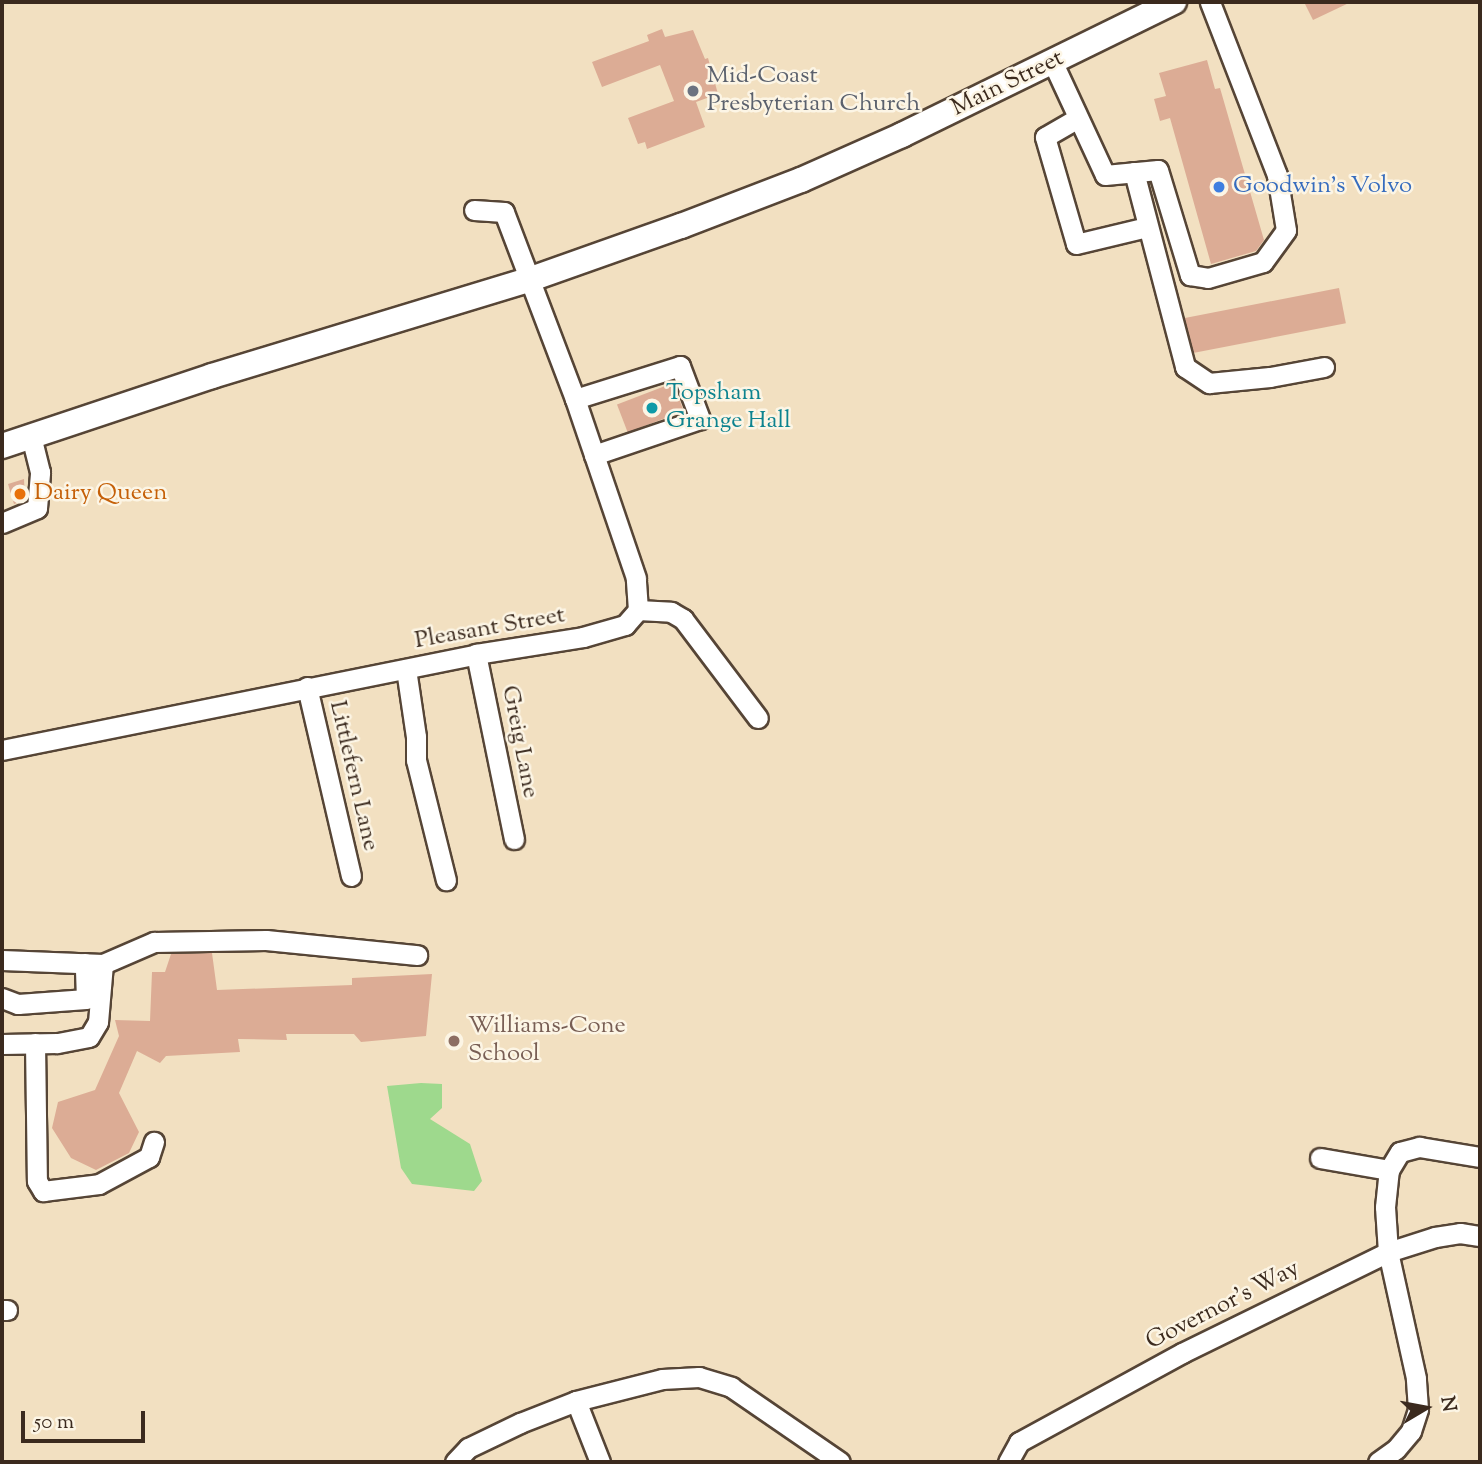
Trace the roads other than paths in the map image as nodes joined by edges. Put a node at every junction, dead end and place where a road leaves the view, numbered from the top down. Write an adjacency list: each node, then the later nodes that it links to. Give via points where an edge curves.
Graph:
1 (1210, 2): 5 (street, via 1277,175 1286,230 1263,262 1208,278 1191,275 1158,170)
2 (1164, 4): 3 (main road, Main Street)
3 (1053, 63): 4 (street); 8 (main road, Main Street, via 801,180)
4 (1078, 118): 5 (street, via 1105,175); 7 (street, via 1045,136 1076,244)
5 (1134, 172): 7 (street)
6 (474, 210): 8 (street, via 504,212)
7 (1147, 227): 9 (street, via 1185,367 1209,383)
8 (531, 279): 10 (street); 11 (main road, Main Street)
9 (1324, 367)
10 (575, 399): 13 (street); 13 (street, via 680,366 699,419)
11 (31, 436): 12 (main road, Main Street); 14 (street, via 40,472 37,508)
12 (2, 446)
13 (594, 455): 15 (street, via 636,578)
14 (2, 523)
15 (638, 610): 16 (street, Pleasant Street, via 625,625 583,637); 19 (street, via 671,612 683,619)
16 (475, 654): 17 (street, Pleasant Street); 21 (street, Greig Lane)
17 (406, 669): 18 (street, Pleasant Street); 23 (street, via 420,783)
18 (306, 687): 20 (street, Pleasant Street); 22 (street, Littlefern Lane)
19 (758, 718)
20 (2, 750)
21 (514, 839)
22 (351, 876)
23 (446, 880)
24 (417, 955): 26 (street, via 266,940 154,942)
25 (2, 960): 26 (street)
26 (94, 963): 27 (street, via 86,999 18,1004); 29 (street, via 101,1006 89,1037)
27 (2, 998)
28 (2, 1044): 29 (street)
29 (35, 1044): 30 (street, via 37,1181 43,1191 99,1184 149,1157)
30 (154, 1142)
31 (1480, 1157): 33 (street, via 1419,1147 1400,1152)
32 (1321, 1158): 33 (street)
33 (1389, 1170): 35 (street, via 1385,1207)
34 (1480, 1236): 35 (street, Governor's Way, via 1435,1237)
35 (1388, 1252): 40 (street, Governor's Way, via 1182,1353 1019,1442); 41 (street, via 1416,1378 1418,1409 1410,1431)
36 (576, 1401): 37 (street, via 468,1448); 38 (street); 39 (street, via 662,1379 699,1377 731,1387)
37 (455, 1462)
38 (600, 1462)
39 (840, 1462)
40 (1008, 1462)
41 (1378, 1462)

